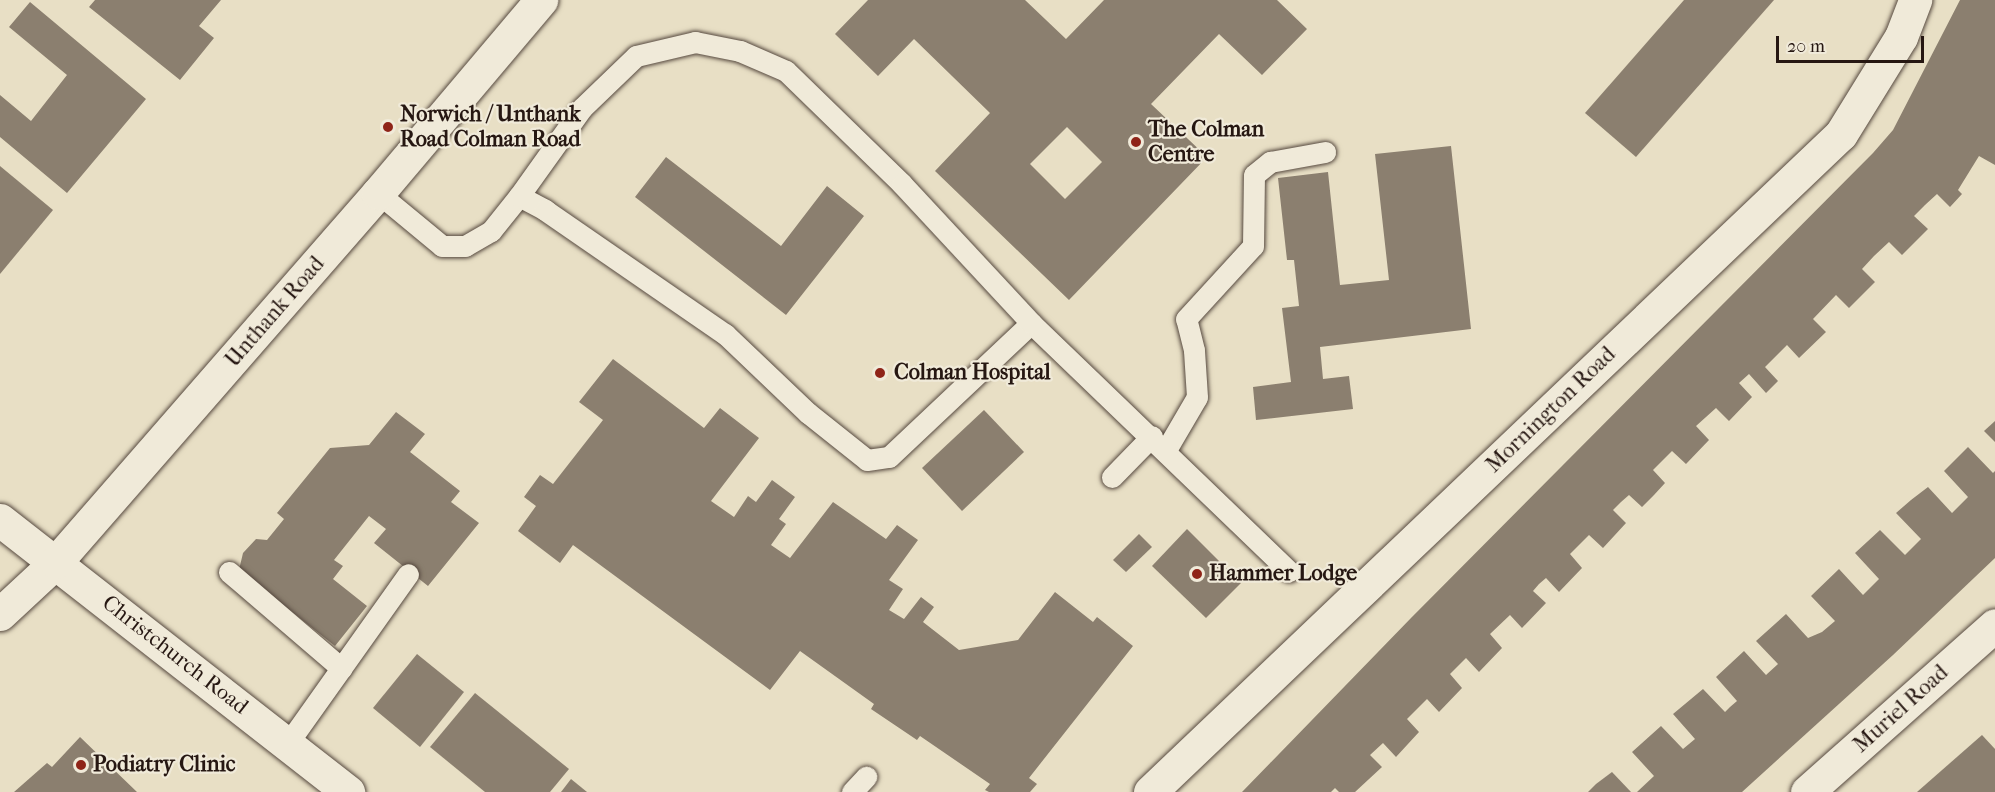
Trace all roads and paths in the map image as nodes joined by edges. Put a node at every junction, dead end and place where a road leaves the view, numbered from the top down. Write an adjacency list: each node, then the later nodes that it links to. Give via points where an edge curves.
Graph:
1 (541, 0): 4 (street, Unthank Road)
2 (1915, 0): 19 (street, Mornington Road, via 1901,37 1841,134)
3 (1325, 152): 7 (lane, via 1270,162 1254,176 1253,246 1186,318 1194,350 1197,397)
4 (378, 193): 5 (lane, via 442,246 465,246 491,231); 10 (street, Unthank Road)
5 (519, 196): 6 (lane, via 725,334 808,413 867,460 889,457); 6 (lane, via 582,108 636,56 695,42 740,51 786,71 902,184)
6 (1031, 323): 7 (lane)
7 (1159, 443): 8 (lane); 11 (lane)
8 (1112, 477)
9 (0, 520): 10 (street, Christchurch Road)
10 (56, 562): 14 (street, Unthank Road); 17 (street, Christchurch Road)
11 (1289, 571)
12 (229, 573): 16 (lane)
13 (408, 574): 16 (lane)
14 (0, 614)
15 (1995, 625): 20 (street, Muriel Road)
16 (341, 668): 17 (lane)
17 (288, 743): 18 (street, Christchurch Road)
18 (348, 792)
19 (1150, 792)
20 (1807, 792)

